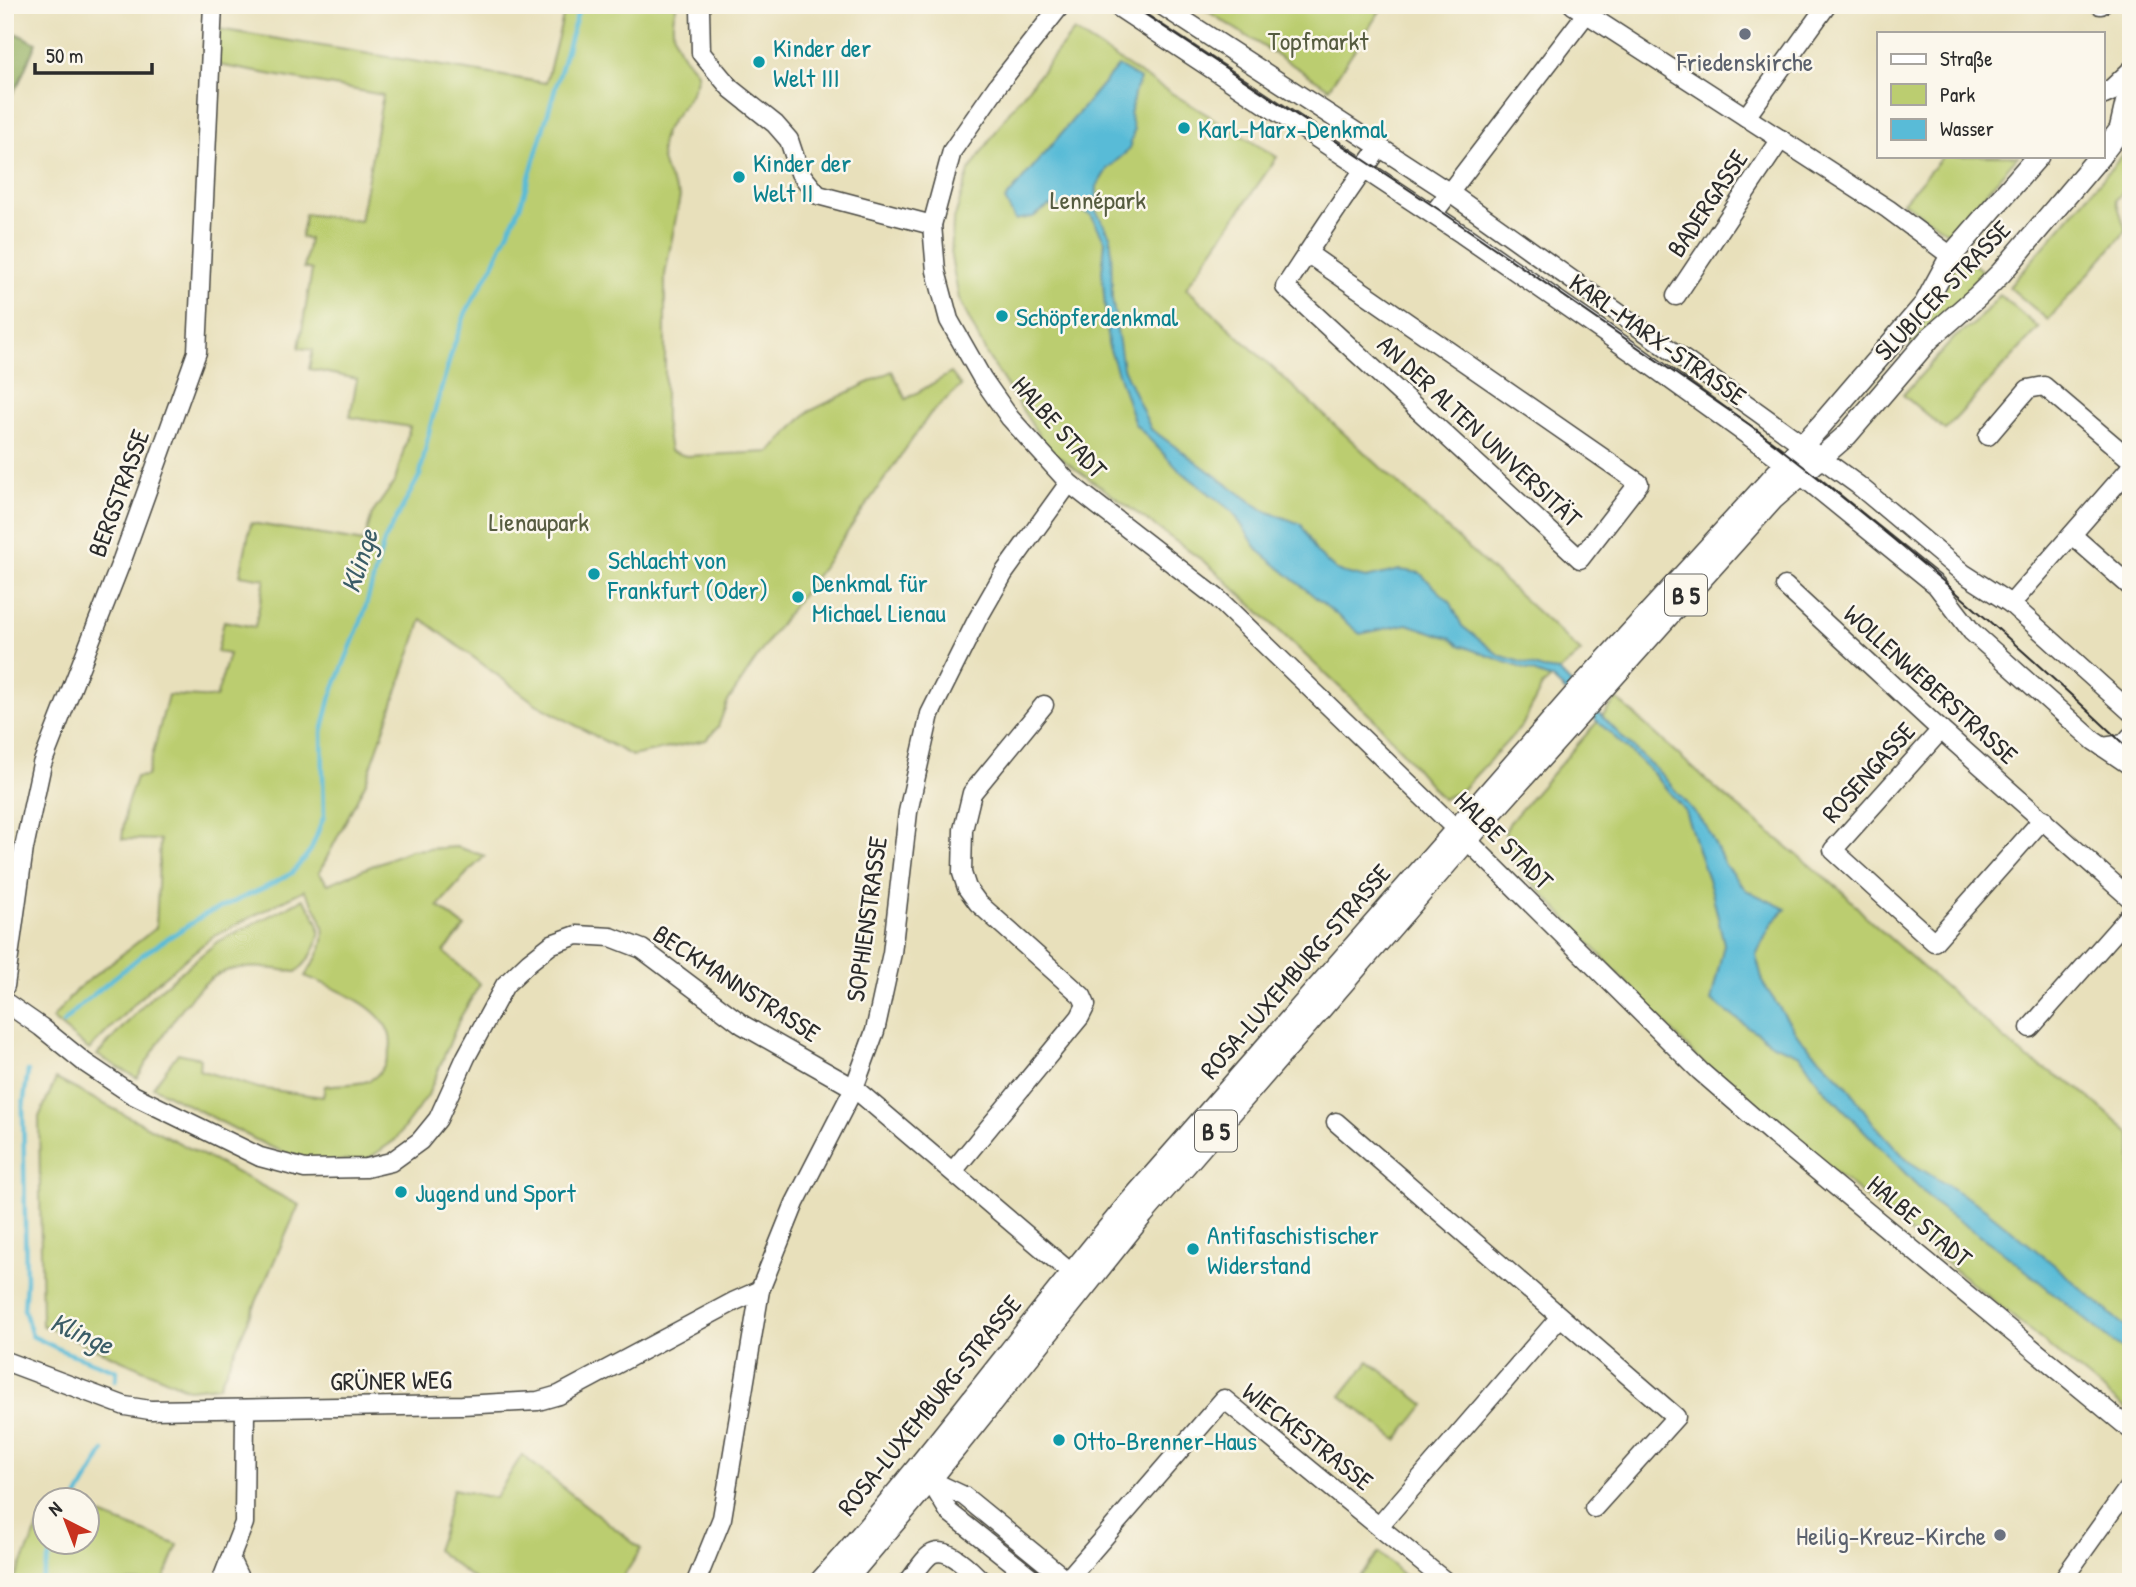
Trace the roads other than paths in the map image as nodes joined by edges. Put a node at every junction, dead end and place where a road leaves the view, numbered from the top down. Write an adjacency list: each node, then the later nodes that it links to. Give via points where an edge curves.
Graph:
1 (213, 5): 45 (street, BERGSTRASSE, via 197,352 42,764 24,848)
2 (1061, 5): 21 (street, HALBE STADT, via 952,151)
3 (1115, 5): 18 (street, KARL-MARX-STRASSE)
4 (1161, 5): 14 (street, KARL-MARX-STRASSE)
5 (1826, 5): 12 (street)
6 (1585, 8): 12 (street); 19 (street)
7 (700, 9): 21 (street, via 701,54 731,89 789,140 800,173 818,195)
8 (2131, 72): 9 (main road)
9 (2104, 94)
10 (2104, 95): 11 (main road)
11 (2127, 105): 15 (main road, SLUBICER STRASSE / B 5, via 2120,130)
12 (1746, 117): 13 (street)
13 (1781, 139): 23 (street); 24 (street, BADERGASSE)
14 (1380, 147): 18 (street, AN DER ALTEN UNIVERSITÄT); 19 (street, KARL-MARX-STRASSE)
15 (2104, 150)
16 (2036, 158): 23 (main road, SLUBICER STRASSE / B 5)
17 (2098, 158): 26 (main road, SLUBICER STRASSE / B 5, via 2001,273 1930,338 1847,435)
18 (1364, 169): 20 (street, KARL-MARX-STRASSE); 22 (street, AN DER ALTEN UNIVERSITÄT)
19 (1450, 193): 20 (street); 26 (street, KARL-MARX-STRASSE)
20 (1433, 214): 29 (street, KARL-MARX-STRASSE)
21 (932, 225): 30 (street, HALBE STADT, via 936,271 949,320 1010,418)
22 (1307, 253): 22 (street, AN DER ALTEN UNIVERSITÄT, via 1285,287 1580,559 1639,483)
23 (1951, 256): 26 (main road, SLUBICER STRASSE / B 5, via 1926,304)
24 (1676, 296)
25 (1988, 436): 27 (street, via 2028,389 2044,386)
26 (1811, 451): 29 (main road, ROSA-LUXEMBURG-STRASSE / B 5); 34 (street, KARL-MARX-STRASSE, via 1963,573)
27 (2131, 460)
28 (2131, 467): 31 (street)
29 (1793, 469): 39 (street, KARL-MARX-STRASSE, via 1936,584 1972,632); 42 (main road, ROSA-LUXEMBURG-STRASSE / B 5)
30 (1069, 483): 42 (street, HALBE STADT, via 1217,598); 48 (street, SOPHIENSTRASSE, via 1004,573 930,715 908,812 892,953 872,1043)
31 (2072, 535): 33 (street); 34 (street)
32 (1785, 586): 37 (street, WOLLENWEBERSTRASSE)
33 (2131, 587)
34 (2011, 604): 36 (street, KARL-MARX-STRASSE)
35 (1044, 705): 50 (street, via 972,793 963,830 961,873 978,903 1082,996 1086,1005)
36 (2131, 712)
37 (1941, 730): 41 (street, WOLLENWEBERSTRASSE); 41 (street, ROSENGASSE, via 1833,850 1934,942)
38 (2131, 736): 39 (street, via 2124,744)
39 (2103, 747): 40 (street, KARL-MARX-STRASSE)
40 (2131, 766)
41 (2043, 819): 43 (street, WOLLENWEBERSTRASSE)
42 (1462, 835): 51 (main road, ROSA-LUXEMBURG-STRASSE / B 5); 53 (main road, ROSA-LUXEMBURG-STRASSE / B 5); 57 (street, HALBE STADT, via 1700,1071)
43 (2131, 899)
44 (2131, 914): 47 (street)
45 (5, 986)
46 (5, 1002): 48 (street, BECKMANNSTRASSE, via 133,1095 260,1157 305,1169 391,1163 420,1142 438,1119 505,985 552,944 577,934 611,937 642,949 743,1025)
47 (2030, 1028)
48 (854, 1088): 50 (street, BECKMANNSTRASSE); 52 (street, SOPHIENSTRASSE, via 795,1203)
49 (1336, 1122): 54 (street)
50 (953, 1171): 51 (street, BECKMANNSTRASSE)
51 (1071, 1273): 53 (main road); 58 (main road, ROSA-LUXEMBURG-STRASSE / B 5)
52 (760, 1290): 56 (street, GRÜNER WEG, via 558,1395 538,1401); 66 (street, SOPHIENSTRASSE, via 722,1518)
53 (1076, 1295): 58 (main road, ROSA-LUXEMBURG-STRASSE / B 5)
54 (1560, 1317): 60 (street, via 1676,1417); 61 (street)
55 (5, 1361): 56 (street, GRÜNER WEG, via 125,1406)
56 (245, 1410): 62 (street, via 244,1523)
57 (2131, 1430)
58 (923, 1474): 63 (street, via 964,1496); 67 (main road, ROSA-LUXEMBURG-STRASSE / B 5); 68 (main road, ROSA-LUXEMBURG-STRASSE / B 5); 71 (street, via 949,1512)
59 (2131, 1484): 73 (street)
60 (1594, 1508)
61 (1378, 1526): 63 (street, WIECKESTRASSE, via 1224,1399); 72 (street, WIECKESTRASSE)
62 (230, 1559): 64 (street); 65 (street)
63 (1068, 1581)
64 (221, 1582)
65 (241, 1582)
66 (695, 1582)
67 (820, 1582)
68 (844, 1582)
69 (908, 1582): 70 (street, via 931,1554 940,1551)
70 (984, 1582)
71 (1037, 1582)
72 (1446, 1582)
73 (2061, 1582)

